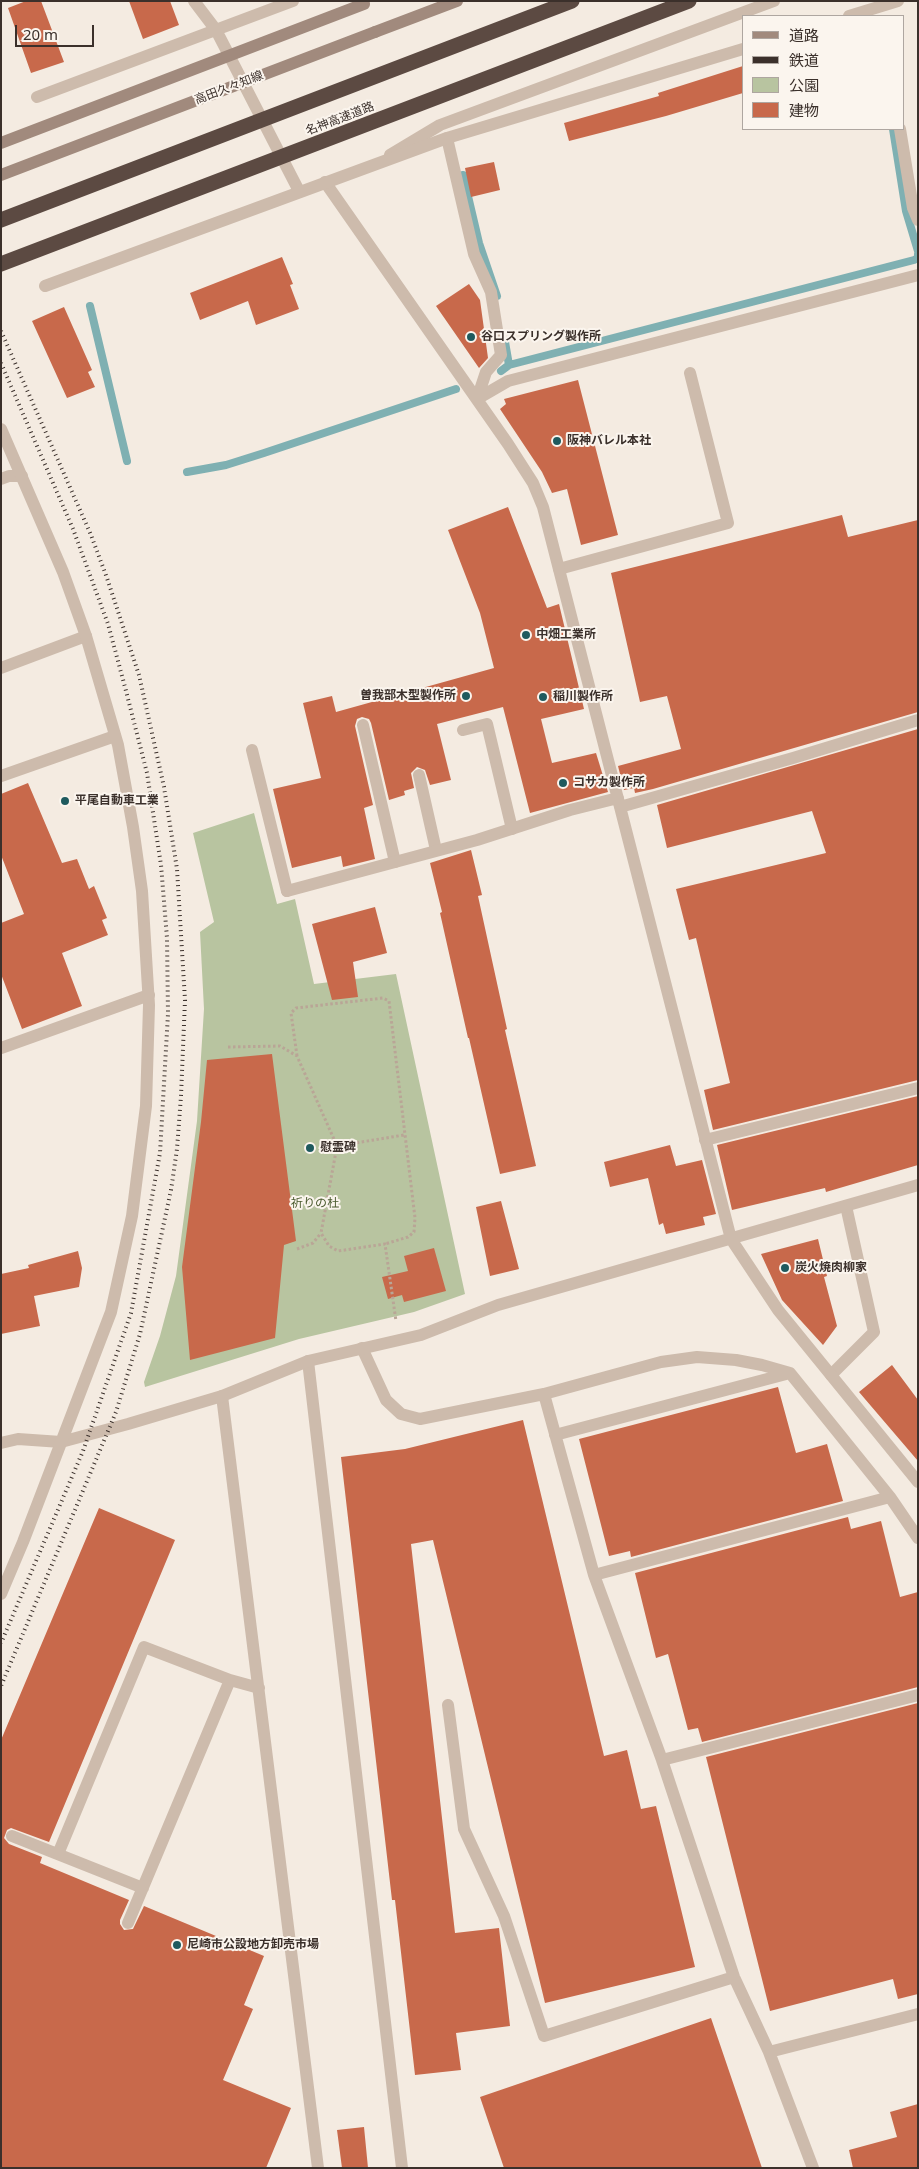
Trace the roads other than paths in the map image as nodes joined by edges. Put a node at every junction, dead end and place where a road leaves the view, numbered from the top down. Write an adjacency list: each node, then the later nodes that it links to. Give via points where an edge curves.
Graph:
1 (194, 1): 11 (street)
2 (293, 1): 11 (street)
3 (457, 1): 18 (main road, 高田久々知線, bridge)
4 (572, 1): 21 (highway, bridge)
5 (690, 1): 23 (highway, 名神高速道路, bridge)
6 (774, 1): 17 (street, via 440,125)
7 (898, 1): 9 (street)
8 (368, 3): 16 (main road, bridge)
9 (877, 12): 10 (street)
10 (856, 15)
11 (216, 30): 13 (street); 20 (street)
12 (742, 49): 15 (street)
13 (37, 97)
14 (900, 130): 22 (street, via 913,208)
15 (447, 138): 17 (street); 27 (street, via 474,254 491,292 501,355 486,372)
16 (1, 143)
17 (370, 167): 19 (street)
18 (1, 175)
19 (325, 182): 20 (street); 27 (street)
20 (299, 192): 25 (street)
21 (1, 220)
22 (918, 220)
23 (1, 264)
24 (918, 275): 27 (street, via 508,381)
25 (45, 286)
26 (690, 373): 31 (street, via 728,523)
27 (477, 399): 31 (street, via 533,483 544,507)
28 (1, 430): 29 (street)
29 (22, 476): 30 (street); 32 (street)
30 (1, 479)
31 (559, 569): 41 (street)
32 (86, 636): 33 (street); 37 (street)
33 (1, 668)
34 (918, 720): 41 (street, via 793,758)
35 (363, 725): 44 (street)
36 (463, 730): 42 (street, via 487,724)
37 (115, 736): 40 (street); 45 (street, via 141,883)
38 (252, 750): 44 (street, via 287,891)
39 (419, 775): 43 (street)
40 (1, 776)
41 (619, 802): 42 (street, via 570,810); 48 (street)
42 (512, 829): 43 (street)
43 (436, 850): 44 (street)
44 (395, 862)
45 (148, 995): 46 (street); 59 (street, via 146,1106 132,1216 111,1312)
46 (1, 1048)
47 (918, 1088): 48 (street)
48 (705, 1140): 51 (street)
49 (918, 1185): 50 (street)
50 (846, 1206): 51 (street); 55 (street, via 874,1332)
51 (730, 1239): 52 (street, via 498,1305 421,1335); 55 (street, via 778,1310)
52 (362, 1348): 53 (street); 56 (street, via 386,1400 402,1414 420,1419)
53 (308, 1362): 57 (street); 79 (street)
54 (790, 1373): 56 (street, via 754,1363 696,1357 661,1362); 58 (street); 62 (street)
55 (831, 1375): 61 (street)
56 (544, 1394): 58 (street)
57 (222, 1396): 59 (street); 67 (street)
58 (555, 1435): 64 (street)
59 (61, 1442): 60 (street, via 18,1439); 65 (street)
60 (1, 1444)
61 (918, 1482)
62 (890, 1497): 63 (street); 64 (street)
63 (918, 1538)
64 (594, 1575): 70 (street)
65 (1, 1594)
66 (230, 1680): 67 (street); 72 (street, via 144,1647); 73 (street)
67 (259, 1688): 78 (street)
68 (918, 1695): 70 (street)
69 (448, 1705): 75 (street, via 464,1828 504,1916 544,2036)
70 (662, 1760): 75 (street)
71 (12, 1836): 72 (street)
72 (58, 1854): 73 (street)
73 (143, 1888): 74 (street)
74 (128, 1923)
75 (734, 1977): 77 (street)
76 (918, 2014): 77 (street)
77 (770, 2052): 80 (street)
78 (318, 2168)
79 (402, 2168)
80 (813, 2168)

